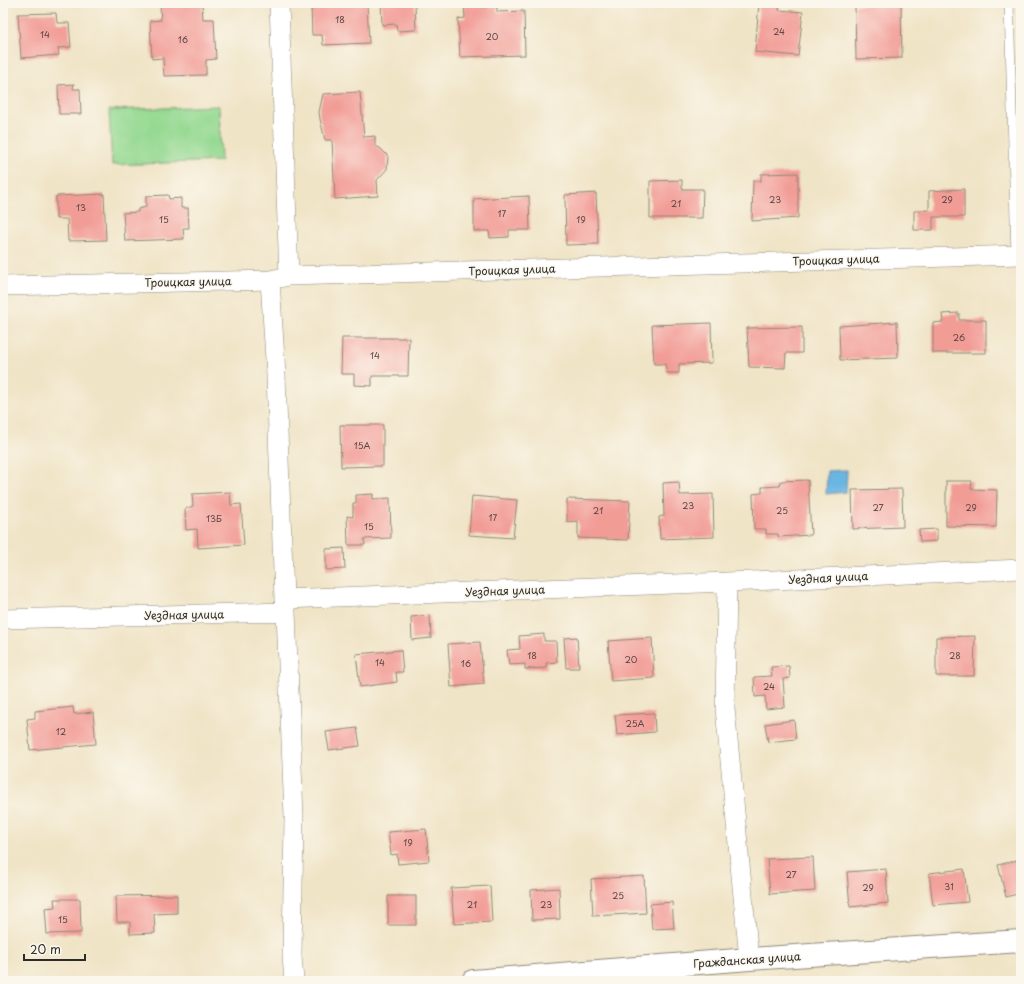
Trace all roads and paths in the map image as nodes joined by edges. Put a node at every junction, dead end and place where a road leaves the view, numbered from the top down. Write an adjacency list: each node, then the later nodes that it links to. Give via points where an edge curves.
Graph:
1 (279, 3): 4 (street)
2 (1009, 3): 3 (lane)
3 (1018, 255): 4 (street, Троицкая улица)
4 (290, 276): 5 (street, Троицкая улица)
5 (270, 280): 6 (street, Троицкая улица); 9 (street)
6 (3, 286)
7 (1021, 569): 8 (street, Уездная улица)
8 (727, 582): 9 (street, Уездная улица); 12 (street, via 725,708)
9 (285, 606): 10 (street, Уездная улица); 13 (street, via 294,817)
10 (3, 619)
11 (1021, 941): 12 (street, Гражданская улица)
12 (749, 959): 14 (street, Гражданская улица)
13 (294, 981)
14 (473, 981)

